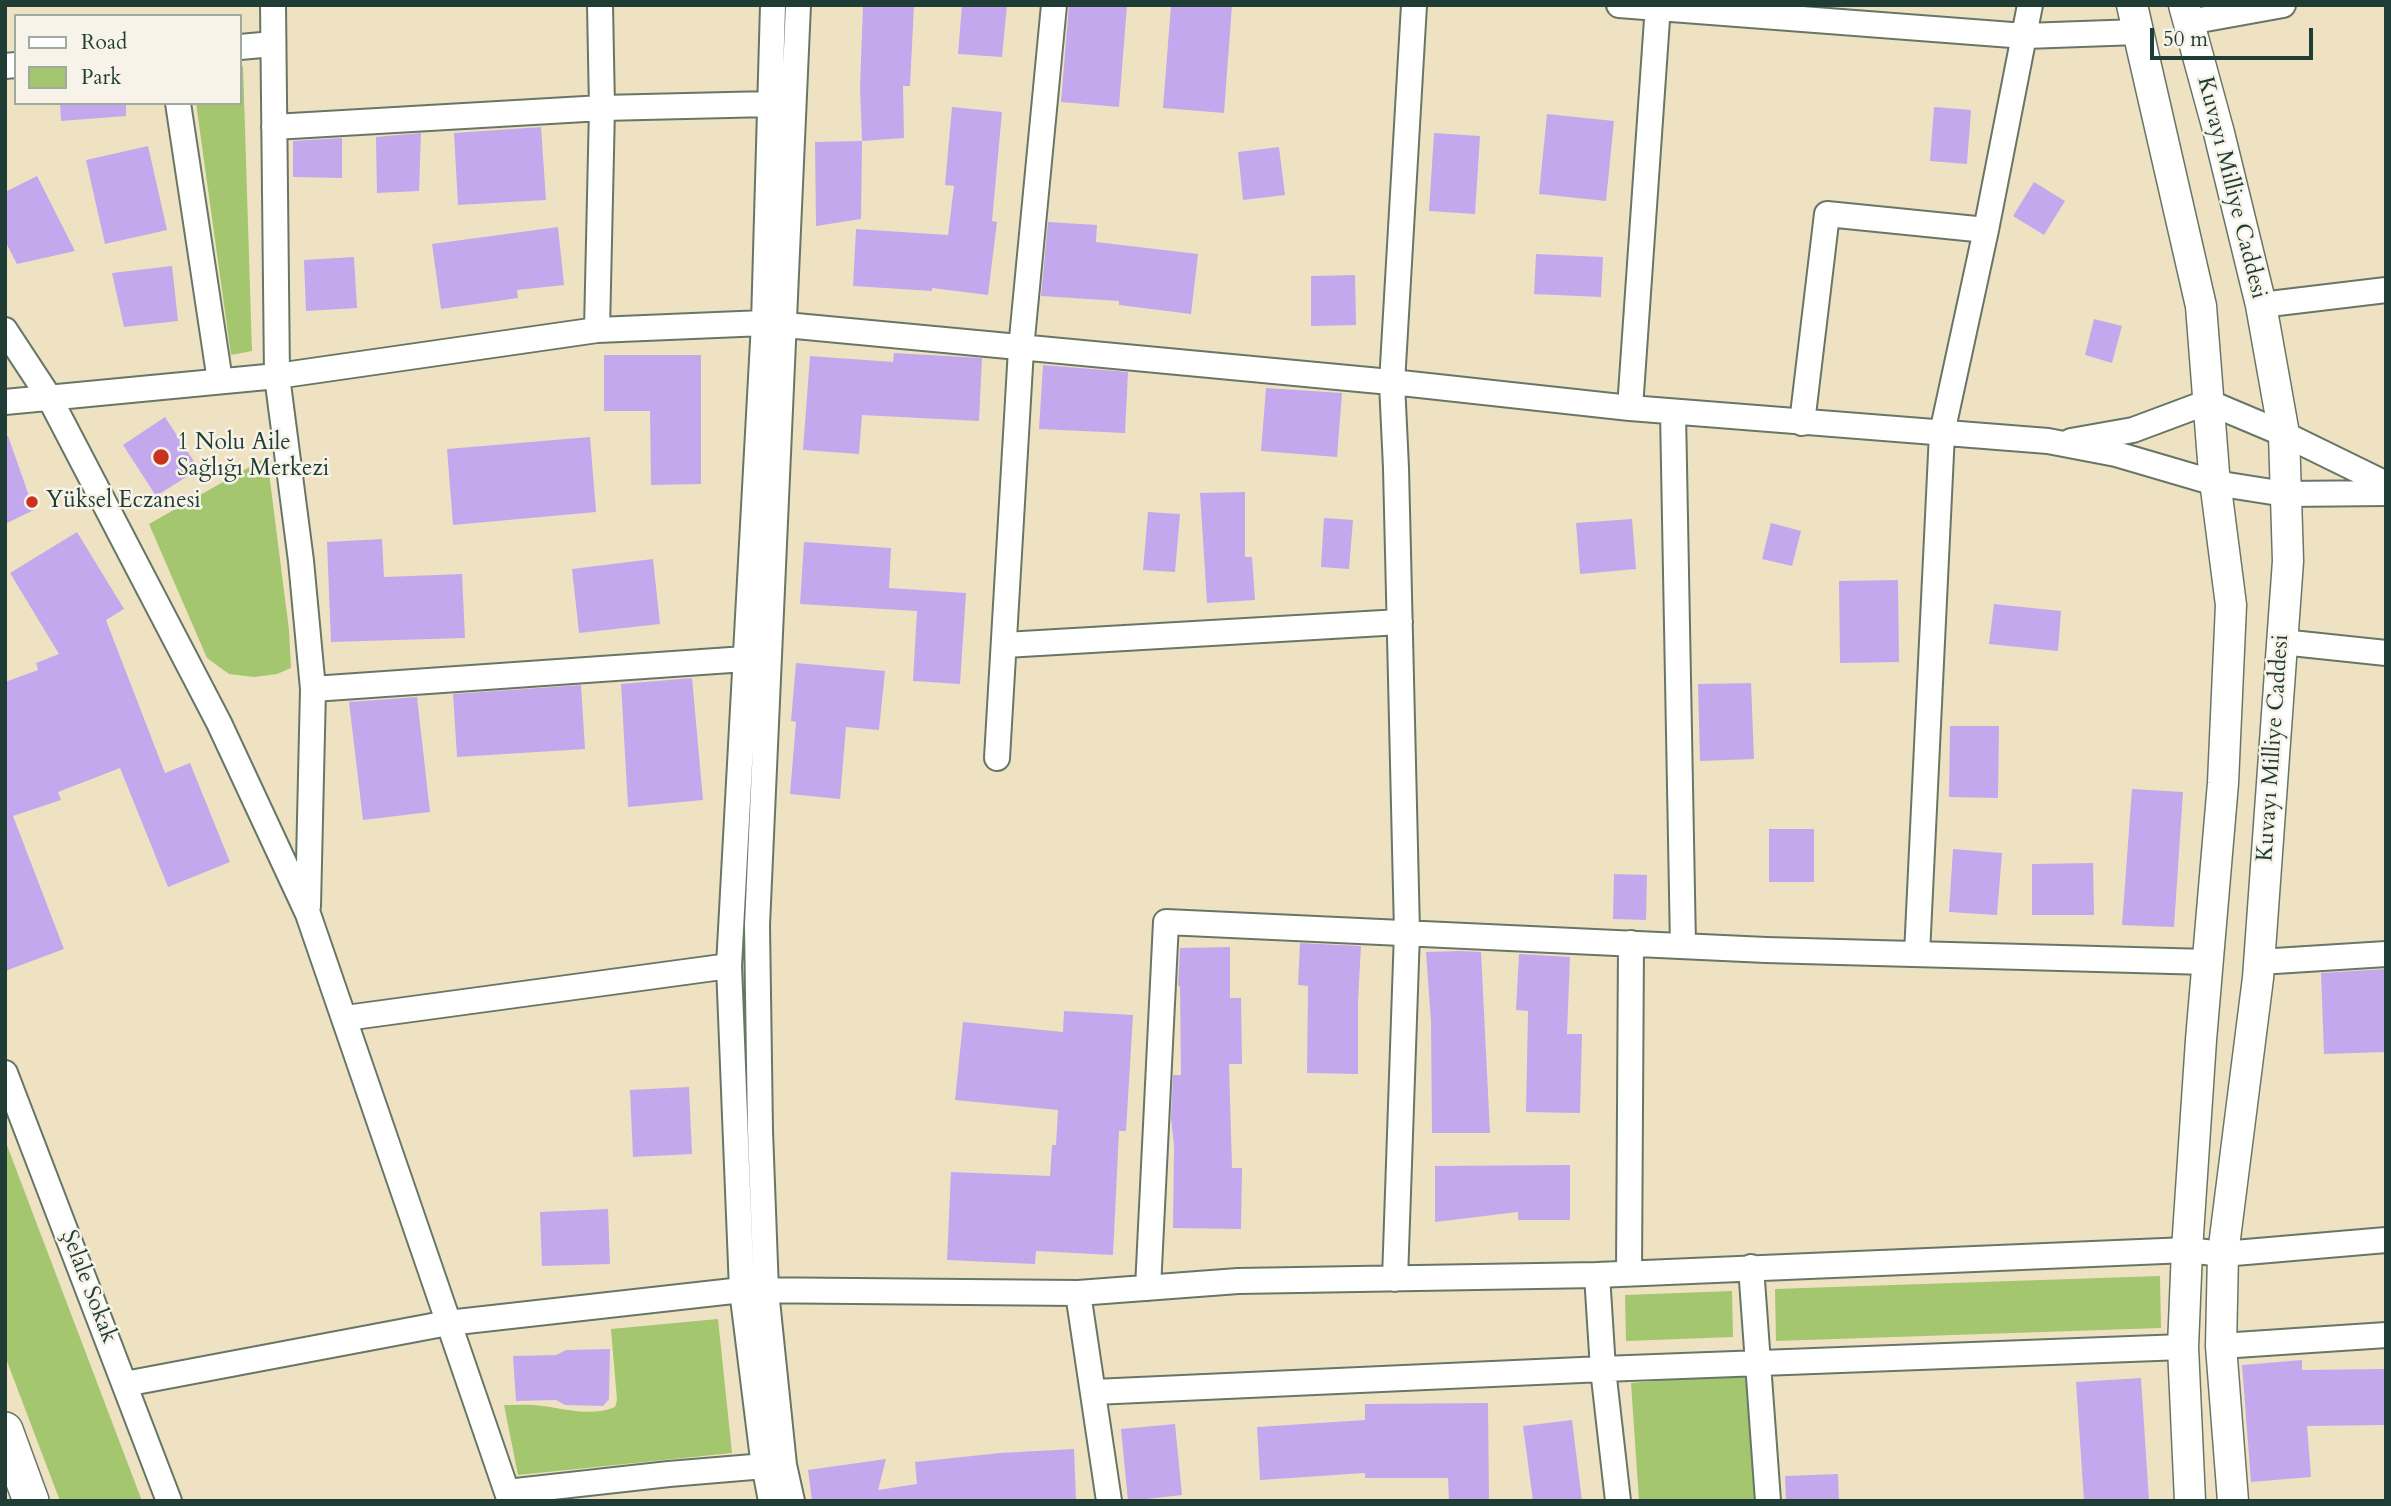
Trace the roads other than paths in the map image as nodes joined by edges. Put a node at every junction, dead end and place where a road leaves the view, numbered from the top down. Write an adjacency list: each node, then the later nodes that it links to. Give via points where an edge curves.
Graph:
1 (273, 5): 14 (street)
2 (600, 5): 18 (street)
3 (773, 5): 16 (street)
4 (799, 5): 23 (street)
5 (1054, 5): 26 (street)
6 (1414, 5): 29 (street)
7 (1619, 5): 10 (street)
8 (2030, 5): 13 (street)
9 (2283, 5): 11 (street)
10 (1658, 7): 13 (street); 33 (street)
11 (2186, 14): 22 (main road, Kuvayı Milliye Caddesi)
12 (2135, 18): 13 (street); 32 (main road, via 2201,306)
13 (2025, 36): 20 (street)
14 (273, 44): 15 (street); 19 (street)
15 (242, 47)
16 (770, 104): 18 (street); 23 (street)
17 (178, 105): 28 (street)
18 (602, 108): 19 (street); 24 (street)
19 (274, 127): 27 (street)
20 (1986, 230): 35 (street, via 1827,214); 36 (street)
21 (2386, 290): 22 (street)
22 (2261, 305): 37 (main road, Kuvayı Milliye Caddesi)
23 (774, 324): 24 (street); 26 (street); 47 (street); 70 (street, via 757,925)
24 (597, 330): 27 (street)
25 (5, 331): 30 (street)
26 (1021, 349): 29 (street); 45 (street)
27 (277, 376): 28 (street); 48 (street)
28 (220, 381): 30 (street)
29 (1392, 383): 33 (street); 43 (street)
30 (49, 397): 31 (street); 50 (street, via 219,723)
31 (5, 402)
32 (2208, 402): 37 (street); 38 (street, via 2133,430); 39 (main road)
33 (1630, 408): 34 (street)
34 (1673, 412): 35 (street); 53 (street)
35 (1802, 423): 36 (street)
36 (1942, 433): 38 (street); 54 (street)
37 (2284, 435): 40 (street); 42 (main road, Kuvayı Milliye Caddesi)
38 (2057, 443): 39 (street, via 2116,454)
39 (2215, 483): 42 (street); 56 (main road, via 2231,605)
40 (2386, 484)
41 (2386, 493): 42 (street)
42 (2285, 494): 44 (main road, Kuvayı Milliye Caddesi, via 2288,561)
43 (1400, 622): 45 (street); 51 (street)
44 (2282, 642): 46 (street); 57 (main road, Kuvayı Milliye Caddesi)
45 (1005, 645): 49 (street)
46 (2386, 653)
47 (745, 659): 48 (street); 58 (street)
48 (313, 689): 50 (street)
49 (997, 758)
50 (308, 914): 59 (street)
51 (1407, 932): 52 (street); 67 (street); 68 (street, via 1166,922)
52 (1631, 943): 53 (street); 65 (street)
53 (1683, 946): 54 (street)
54 (1917, 954): 56 (street)
55 (2386, 954): 57 (street)
56 (2208, 962): 62 (main road)
57 (2259, 962): 63 (main road, Kuvayı Milliye Caddesi)
58 (729, 966): 59 (street); 69 (street)
59 (346, 1018): 72 (street)
60 (5, 1073): 78 (street, Şelale Sokak)
61 (2386, 1240): 63 (street)
62 (2187, 1250): 63 (street); 64 (street); 75 (main road)
63 (2223, 1254): 74 (main road, Kuvayı Milliye Caddesi)
64 (1751, 1267): 65 (street); 76 (street)
65 (1629, 1273): 66 (street)
66 (1597, 1275): 67 (street); 77 (street)
67 (1395, 1279): 68 (street, via 1238,1281)
68 (1148, 1288): 71 (street)
69 (742, 1290): 70 (street); 72 (street); 81 (street)
70 (766, 1291): 71 (street); 86 (street)
71 (1078, 1293): 79 (street)
72 (448, 1323): 78 (street); 82 (street)
73 (2386, 1335): 74 (street)
74 (2221, 1346): 91 (main road, Kuvayı Milliye Caddesi)
75 (2183, 1347): 76 (street); 90 (main road)
76 (1759, 1363): 77 (street); 89 (street)
77 (1603, 1369): 79 (street); 88 (street)
78 (125, 1384): 84 (street, Şelale Sokak)
79 (1094, 1392): 87 (street)
80 (5, 1430): 83 (highway)
81 (765, 1466): 82 (street); 85 (street)
82 (509, 1496)
83 (32, 1501)
84 (169, 1501)
85 (771, 1501)
86 (792, 1501)
87 (1109, 1501)
88 (1618, 1501)
89 (1768, 1501)
90 (2190, 1501)
91 (2233, 1501)

